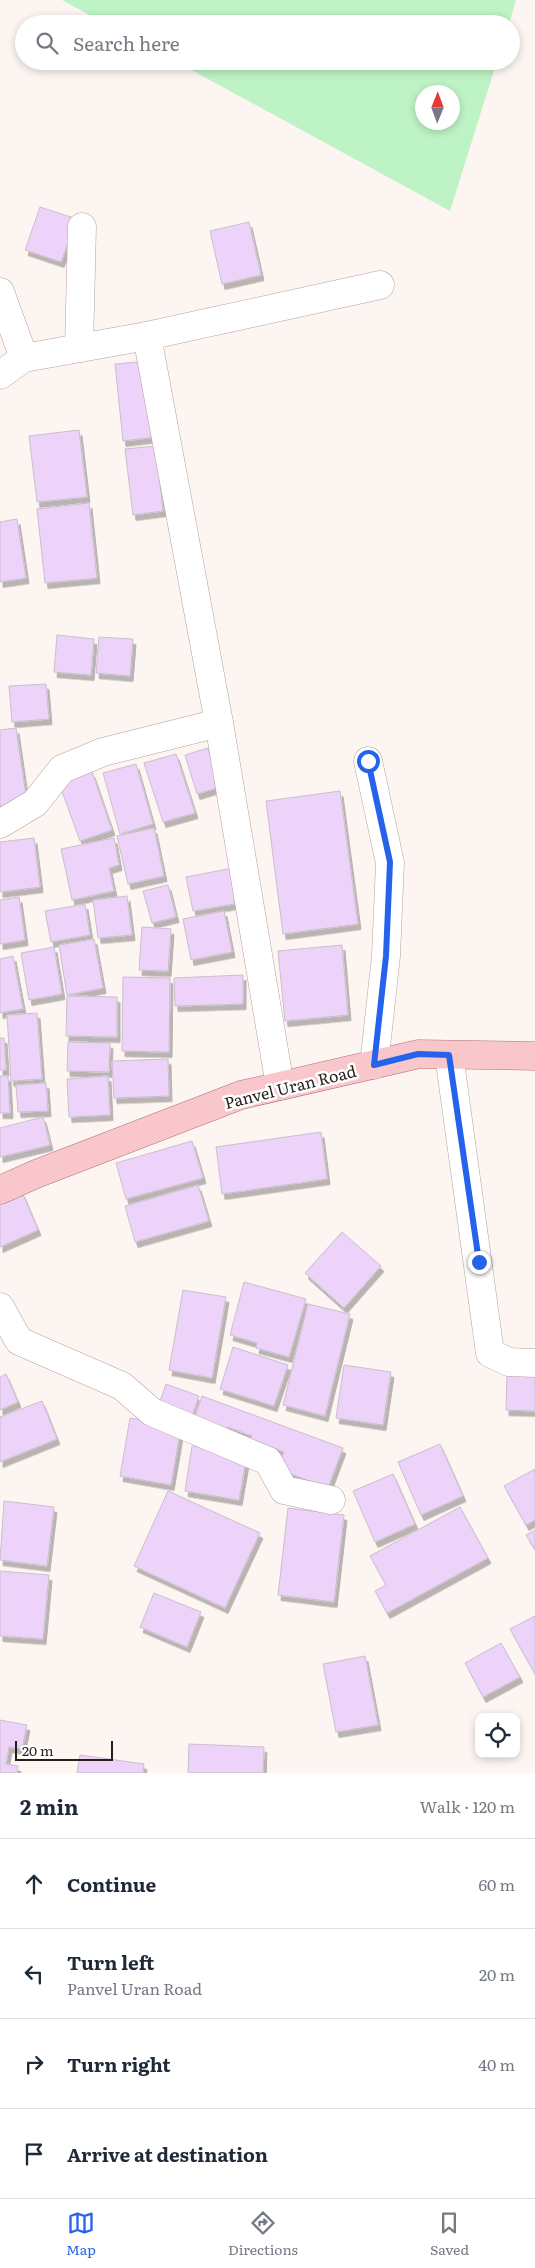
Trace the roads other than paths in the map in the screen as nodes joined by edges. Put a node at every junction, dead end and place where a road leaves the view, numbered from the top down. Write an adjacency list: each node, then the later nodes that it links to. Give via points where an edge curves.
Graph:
1 (82, 227): 5 (street)
2 (380, 285): 4 (street)
3 (0, 292): 6 (street)
4 (147, 336): 5 (street); 8 (street)
5 (79, 348): 6 (street)
6 (24, 358): 7 (street)
7 (0, 375)
8 (219, 723): 10 (street, via 103,752 62,769 35,804); 14 (street)
9 (368, 761): 13 (street, via 390,862 386,956)
10 (0, 824)
11 (449, 1055): 12 (main road, Panvel Uran Road); 13 (main road, Panvel Uran Road, via 418,1054); 17 (street, via 490,1353 509,1362)
12 (535, 1056)
13 (374, 1065): 14 (main road, Panvel Uran Road)
14 (280, 1086): 15 (main road, Panvel Uran Road, via 241,1095)
15 (0, 1190)
16 (0, 1307): 18 (street, via 19,1341 122,1386 152,1412 268,1461 284,1490)
17 (535, 1363)
18 (331, 1500)

